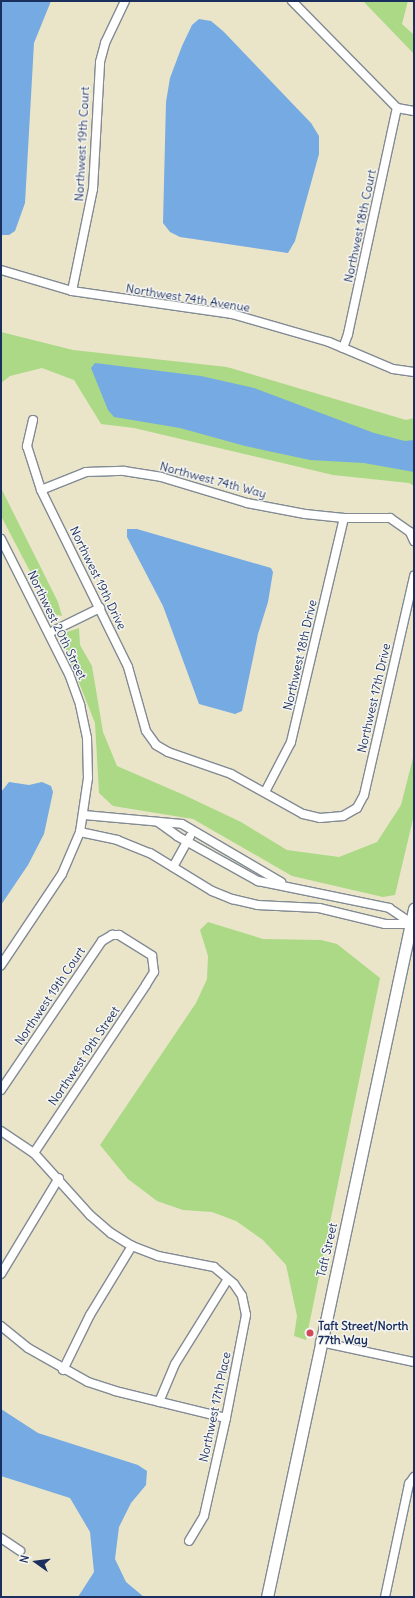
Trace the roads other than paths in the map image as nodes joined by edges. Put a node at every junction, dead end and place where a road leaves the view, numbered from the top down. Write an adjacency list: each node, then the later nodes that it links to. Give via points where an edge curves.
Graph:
1 (125, 1): 6 (street, Northwest 19th Court, via 100,62 94,189)
2 (292, 1): 3 (street)
3 (397, 108): 4 (street); 7 (street, Northwest 18th Court)
4 (414, 111)
5 (1, 270): 6 (street, Northwest 74th Avenue)
6 (72, 291): 7 (street, Northwest 74th Avenue, via 232,314 283,327)
7 (343, 348): 8 (street, Northwest 74th Avenue, via 392,369)
8 (414, 372)
9 (33, 420): 10 (street, Northwest 19th Drive, via 26,446)
10 (41, 490): 11 (street, Northwest 74th Way, via 86,472 124,471 161,477 247,503); 15 (street, Northwest 19th Drive)
11 (344, 518): 13 (street, Northwest 74th Way, via 382,517 399,522 410,532); 17 (street, Northwest 18th Drive, via 292,742)
12 (1, 539): 16 (street, Northwest 20th Street)
13 (414, 541)
14 (414, 576): 17 (street, Northwest 17th Drive, via 368,783 357,808 343,816 320,818 303,814)
15 (100, 608): 16 (street); 17 (street, Northwest 19th Drive, via 128,667 146,731 156,745 168,752 231,774)
16 (48, 633): 18 (street, Northwest 20th Street, via 69,674 80,705 87,738 88,778)
17 (265, 792)
18 (84, 815): 19 (street); 21 (street, Northwest 20th Street)
19 (158, 822): 20 (street, via 182,824); 22 (street)
20 (193, 831): 22 (street); 24 (street)
21 (80, 832): 23 (street, via 117,840 150,853); 27 (street, Northwest 20th Street, via 62,874)
22 (188, 841): 23 (street); 24 (street, via 258,881)
23 (173, 867): 26 (street, via 212,891 257,905 319,908 385,924)
24 (285, 885): 26 (street, via 389,908)
25 (414, 909): 26 (street, Taft Street)
26 (412, 923): 37 (street, Taft Street)
27 (1, 965)
28 (154, 972): 29 (street, Northwest 19th Court, via 152,956 147,951 120,935 107,937); 31 (street, Northwest 19th Street)
29 (1, 1090)
30 (1, 1131): 31 (street, Northwest 17th Place)
31 (34, 1153): 32 (street, Northwest 17th Place)
32 (59, 1178): 33 (street, Northwest 17th Place, via 90,1214 111,1233); 34 (street)
33 (132, 1246): 35 (street, Northwest 17th Place, via 158,1256 203,1263 214,1267); 39 (street, via 93,1309)
34 (1, 1274)
35 (228, 1279): 40 (street, via 175,1364); 41 (street, Northwest 17th Place, via 242,1296 246,1315)
36 (1, 1326): 39 (street, via 28,1348)
37 (320, 1342): 38 (street); 46 (street, Taft Street)
38 (414, 1362)
39 (63, 1370): 40 (street, via 115,1391)
40 (159, 1402): 41 (street)
41 (226, 1418): 44 (street, Northwest 17th Place, via 204,1516)
42 (414, 1477): 47 (street, via 409,1484)
43 (1, 1538): 45 (street)
44 (188, 1541)
45 (20, 1551)
46 (268, 1597)
47 (385, 1597)

